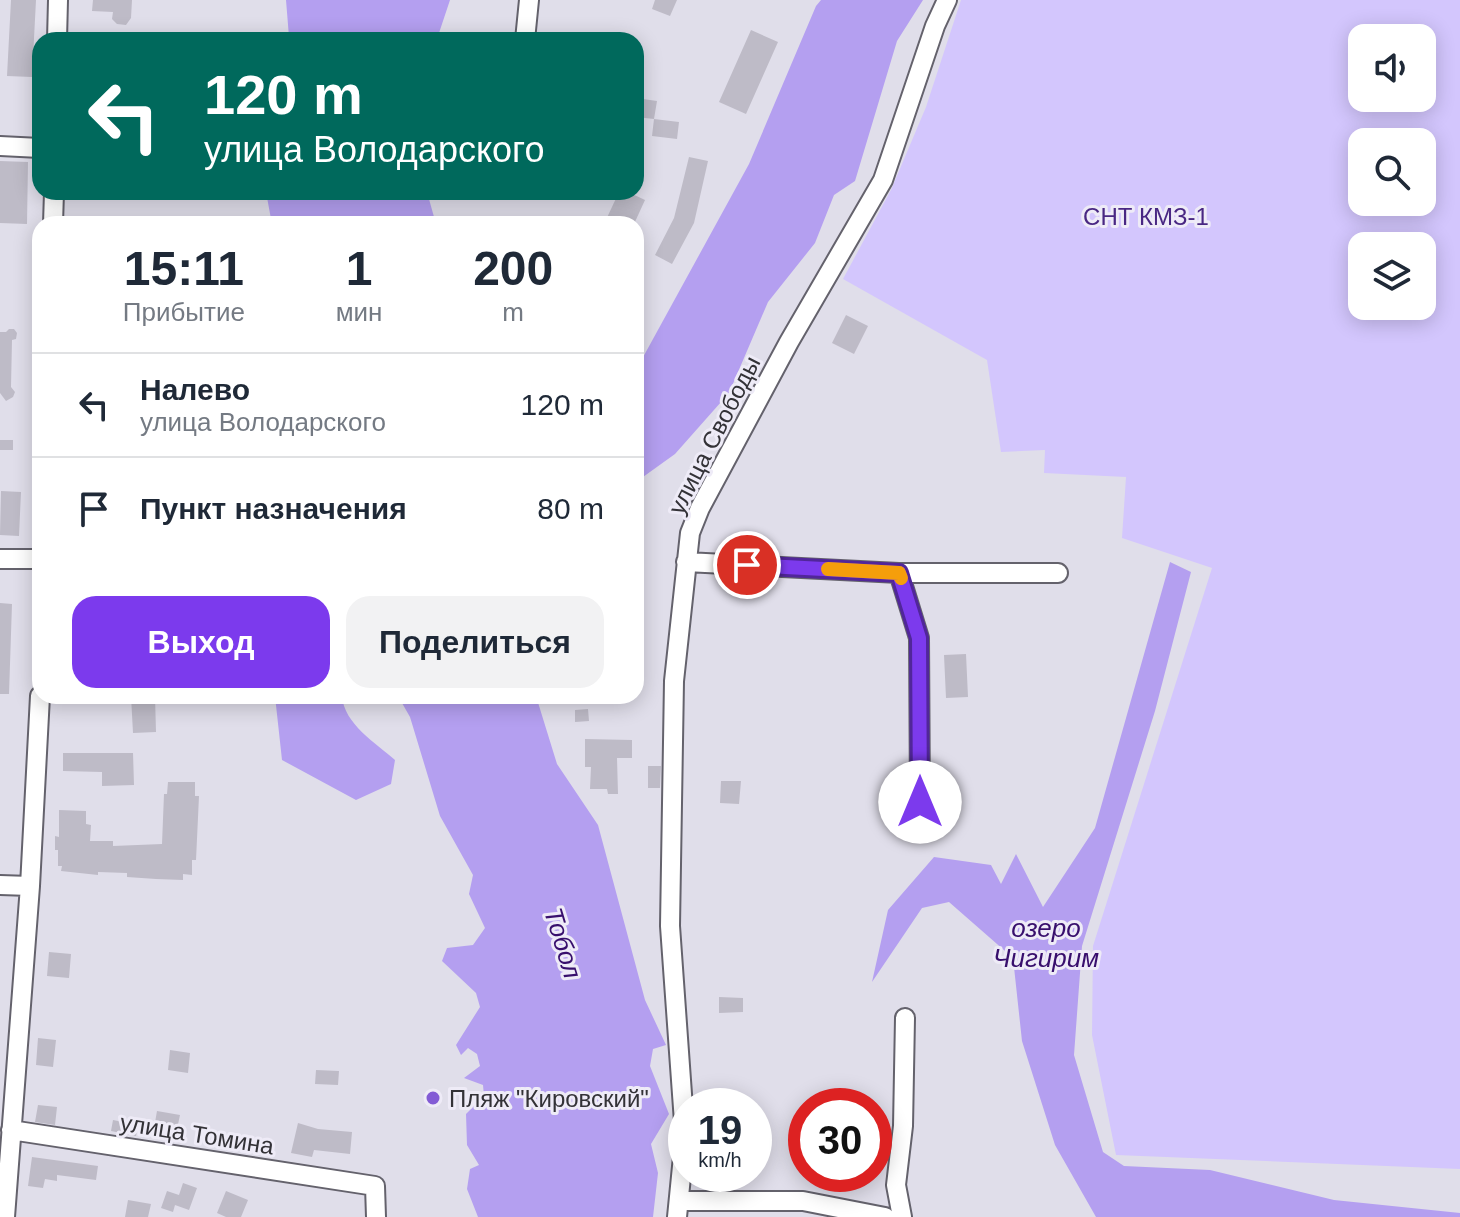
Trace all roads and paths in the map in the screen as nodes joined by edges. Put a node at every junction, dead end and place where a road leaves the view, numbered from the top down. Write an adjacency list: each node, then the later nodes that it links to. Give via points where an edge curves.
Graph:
1 (58, 0): 4 (street)
2 (529, 0): 5 (street)
3 (947, 0): 10 (street, улица Свободы, via 883,180 700,508)
4 (57, 32)
5 (526, 32)
6 (0, 146): 7 (street)
7 (32, 148)
8 (0, 559): 9 (street)
9 (32, 559)
10 (686, 562): 11 (street); 19 (street, улица Свободы, via 674,681 670,814 672,989 685,1136)
11 (899, 573): 12 (street); 14 (street, via 919,638)
12 (1058, 573)
13 (40, 704): 16 (street)
14 (920, 802)
15 (0, 885): 16 (street)
16 (30, 886): 18 (street)
17 (905, 1018): 23 (street, via 896,1185)
18 (11, 1130): 20 (street); 21 (street, улица Томина, via 375,1186)
19 (678, 1209): 22 (street, via 803,1201)
20 (5, 1217)
21 (376, 1217)
22 (885, 1217)
23 (902, 1217)

